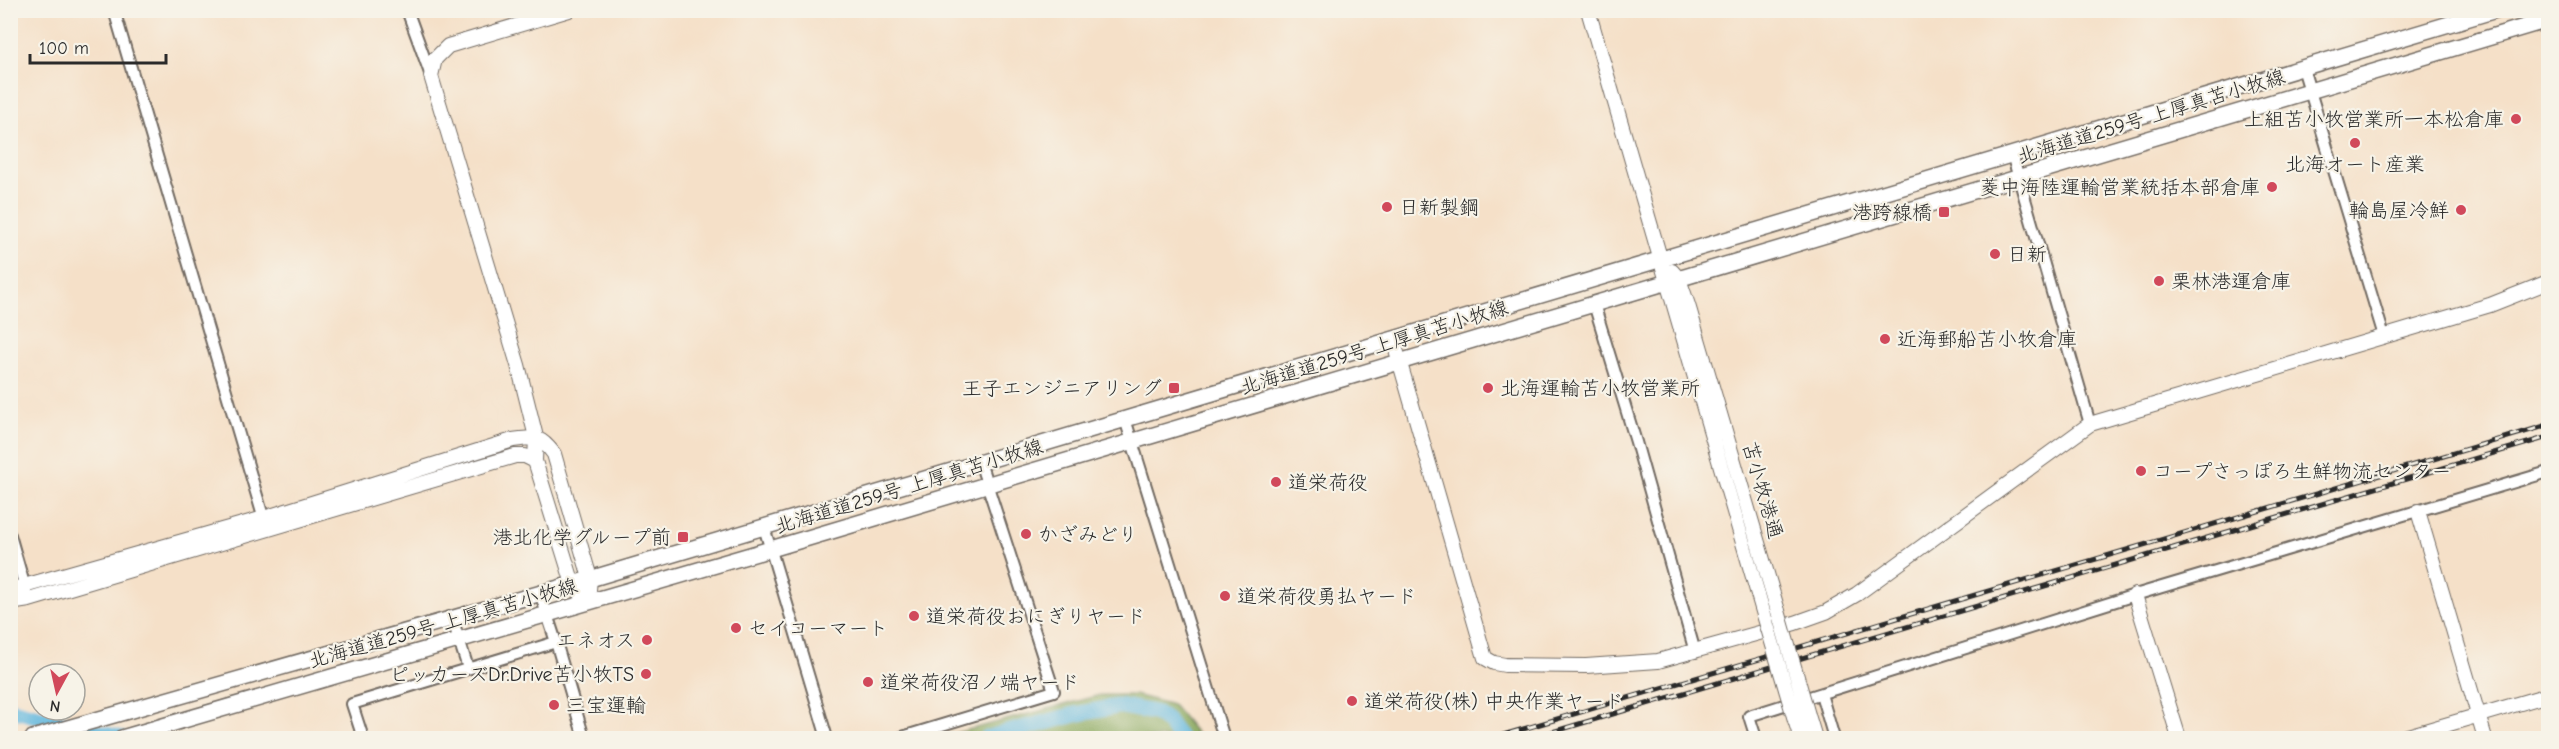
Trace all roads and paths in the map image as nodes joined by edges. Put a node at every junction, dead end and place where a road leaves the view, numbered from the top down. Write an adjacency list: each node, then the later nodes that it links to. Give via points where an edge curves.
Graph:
1 (114, 10): 28 (street)
2 (407, 10): 8 (street)
3 (569, 10): 8 (street, via 448,46 435,58)
4 (1588, 10): 12 (street, 苫小牧港通)
5 (2496, 10): 7 (main road, 北海道道259号 上厚真苫小牧線)
6 (2548, 20): 9 (main road, 北海道道259号 上厚真苫小牧線)
7 (2303, 68): 9 (street); 10 (main road, 北海道道259号 上厚真苫小牧線)
8 (431, 76): 21 (street)
9 (2310, 91): 11 (main road, 北海道道259号 上厚真苫小牧線); 16 (street)
10 (2012, 154): 11 (street); 12 (main road, 北海道道259号 上厚真苫小牧線)
11 (2018, 177): 13 (main road, 北海道道259号 上厚真苫小牧線); 20 (street)
12 (1661, 258): 13 (street, 苫小牧港通); 17 (main road, 北海道道259号 上厚真苫小牧線)
13 (1672, 281): 15 (main road, 北海道道259号 上厚真苫小牧線); 49 (street, 苫小牧港通, bridge)
14 (2548, 282): 16 (street, via 2490,305)
15 (1594, 304): 18 (main road, 北海道道259号 上厚真苫小牧線); 44 (street)
16 (2384, 336): 20 (street)
17 (1393, 339): 18 (street); 19 (main road, 北海道道259号 上厚真苫小牧線)
18 (1400, 362): 22 (main road, 北海道道259号 上厚真苫小牧線); 44 (street, via 1485,658 1505,665 1586,666 1658,661)
19 (1125, 419): 22 (street); 24 (main road, 北海道道259号 上厚真苫小牧線)
20 (2090, 424): 44 (street, via 1857,594 1826,612)
21 (536, 437): 23 (street); 28 (street, via 513,440); 32 (street, via 554,454)
22 (1132, 441): 26 (main road, 北海道道259号 上厚真苫小牧線); 56 (street)
23 (535, 461): 28 (street, via 515,456); 33 (street)
24 (980, 462): 26 (street); 29 (main road, 北海道道259号 上厚真苫小牧線)
25 (2548, 472): 27 (street)
26 (987, 484): 31 (main road, 北海道道259号 上厚真苫小牧線); 55 (street, via 1054,691)
27 (2418, 511): 37 (street); 48 (street)
28 (265, 524): 36 (street)
29 (764, 527): 31 (street); 32 (main road, 北海道道259号 上厚真苫小牧線)
30 (10, 535): 36 (street)
31 (771, 549): 39 (main road, 北海道道259号 上厚真苫小牧線); 54 (street)
32 (590, 578): 33 (main road, 北海道道259号 上厚真苫小牧線); 39 (street)
33 (573, 584): 35 (main road, 北海道道259号 上厚真苫小牧線); 39 (street)
34 (10, 590): 36 (street)
35 (540, 593): 40 (street); 41 (main road, 北海道道259号 上厚真苫小牧線)
36 (27, 594): 38 (street)
37 (2135, 595): 46 (street); 61 (street)
38 (10, 603)
39 (588, 603): 40 (main road, 北海道道259号 上厚真苫小牧線)
40 (546, 615): 42 (main road, 北海道道259号 上厚真苫小牧線); 43 (street)
41 (453, 618): 42 (street); 50 (main road, 北海道道259号 上厚真苫小牧線)
42 (459, 640): 45 (street); 51 (main road, 北海道道259号 上厚真苫小牧線)
43 (556, 642): 45 (street); 53 (street)
44 (1695, 652)
45 (468, 668): 52 (street, via 352,704)
46 (1821, 694): 57 (street, via 1749,716); 60 (street)
47 (2548, 695): 48 (street)
48 (2478, 716): 62 (street); 63 (street)
49 (1802, 717): 58 (street, 苫小牧港通); 59 (street, 苫小牧港通)
50 (33, 738)
51 (122, 738)
52 (363, 738)
53 (585, 738)
54 (827, 738)
55 (899, 738)
56 (1224, 738)
57 (1756, 738)
58 (1801, 738)
59 (1815, 738)
60 (1834, 738)
61 (2179, 738)
62 (2401, 738)
63 (2485, 738)

